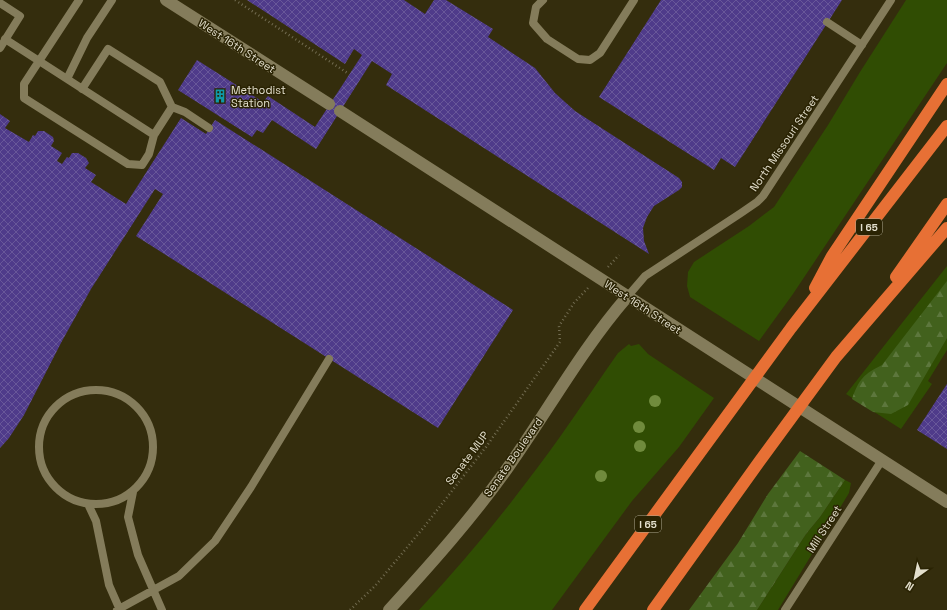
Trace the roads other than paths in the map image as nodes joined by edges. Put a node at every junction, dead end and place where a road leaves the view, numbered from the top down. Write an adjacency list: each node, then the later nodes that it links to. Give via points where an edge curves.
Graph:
1 (79, 0): 12 (lane)
2 (112, 0): 13 (lane, via 87,38)
3 (166, 0): 16 (main road, West 16th Street)
4 (543, 0): 5 (lane, via 536,7 534,23 553,43 578,59 590,60 600,53)
5 (634, 0)
6 (891, 0): 10 (lane, North Missouri Street)
7 (0, 3): 9 (lane, via 20,16)
8 (827, 22): 10 (lane)
9 (5, 39): 11 (lane); 12 (lane)
10 (862, 45): 24 (lane, North Missouri Street, via 768,190 757,202 645,276)
11 (0, 48)
12 (40, 61): 13 (lane); 21 (lane, via 24,84 24,98 57,120 128,164 142,165 149,154)
13 (67, 79): 15 (lane)
14 (947, 84): 25 (highway, via 832,256)
15 (82, 88): 17 (lane, via 108,49 160,82); 21 (lane)
16 (329, 104)
17 (172, 107): 20 (lane); 21 (lane)
18 (340, 111): 24 (main road, West 16th Street)
19 (947, 126): 25 (highway, I 65)
20 (209, 128)
21 (154, 134)
22 (947, 204): 26 (highway)
23 (947, 228): 26 (highway)
24 (627, 296): 28 (main road, West 16th Street); 35 (main road, Senate Boulevard, via 600,330 509,466 452,538)
25 (795, 323): 36 (highway, I 65)
26 (857, 331): 37 (highway, via 758,462)
27 (329, 359): 32 (lane, via 251,488 215,541 179,576)
28 (882, 460): 30 (main road, West 16th Street); 38 (lane, Mill Street)
29 (133, 492): 31 (lane, via 104,505); 31 (lane, via 145,478 152,461 154,443 149,425 139,409 125,398 108,391 89,390 72,395 56,406 45,420 39,438 39,456 44,474 56,488 71,499); 32 (lane, via 128,517 138,555)
30 (947, 502)
31 (88, 504): 33 (lane, via 96,521 109,585)
32 (154, 590): 33 (lane); 34 (lane)
33 (119, 610)
34 (162, 610)
35 (388, 610)
36 (585, 610)
37 (653, 610)
38 (785, 610)

